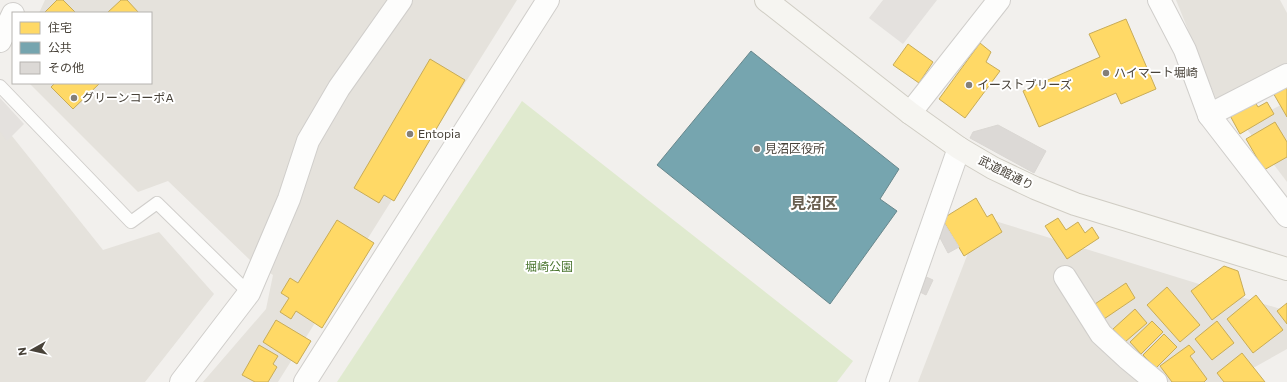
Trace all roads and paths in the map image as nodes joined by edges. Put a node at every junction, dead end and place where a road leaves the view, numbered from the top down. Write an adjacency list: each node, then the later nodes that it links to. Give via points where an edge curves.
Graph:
1 (20, 0): 7 (street)
2 (401, 0): 18 (street, via 339,88 308,141 289,200)
3 (548, 0): 20 (street)
4 (766, 0): 12 (street, 武道館通り)
5 (999, 0): 12 (street)
6 (1159, 0): 13 (street, via 1185,50)
7 (14, 12)
8 (12, 16): 9 (street)
9 (0, 41)
10 (1287, 75): 13 (street)
11 (0, 86): 18 (lane, via 131,222 157,203)
12 (910, 113): 14 (street, 武道館通り)
13 (1209, 115): 15 (street)
14 (959, 148): 16 (street, 武道館通り, via 993,168 1075,204); 21 (street)
15 (1287, 216)
16 (1287, 269)
17 (1066, 277): 22 (street, via 1101,334)
18 (249, 293): 19 (street)
19 (181, 382)
20 (305, 382)
21 (877, 382)
22 (1156, 382)

